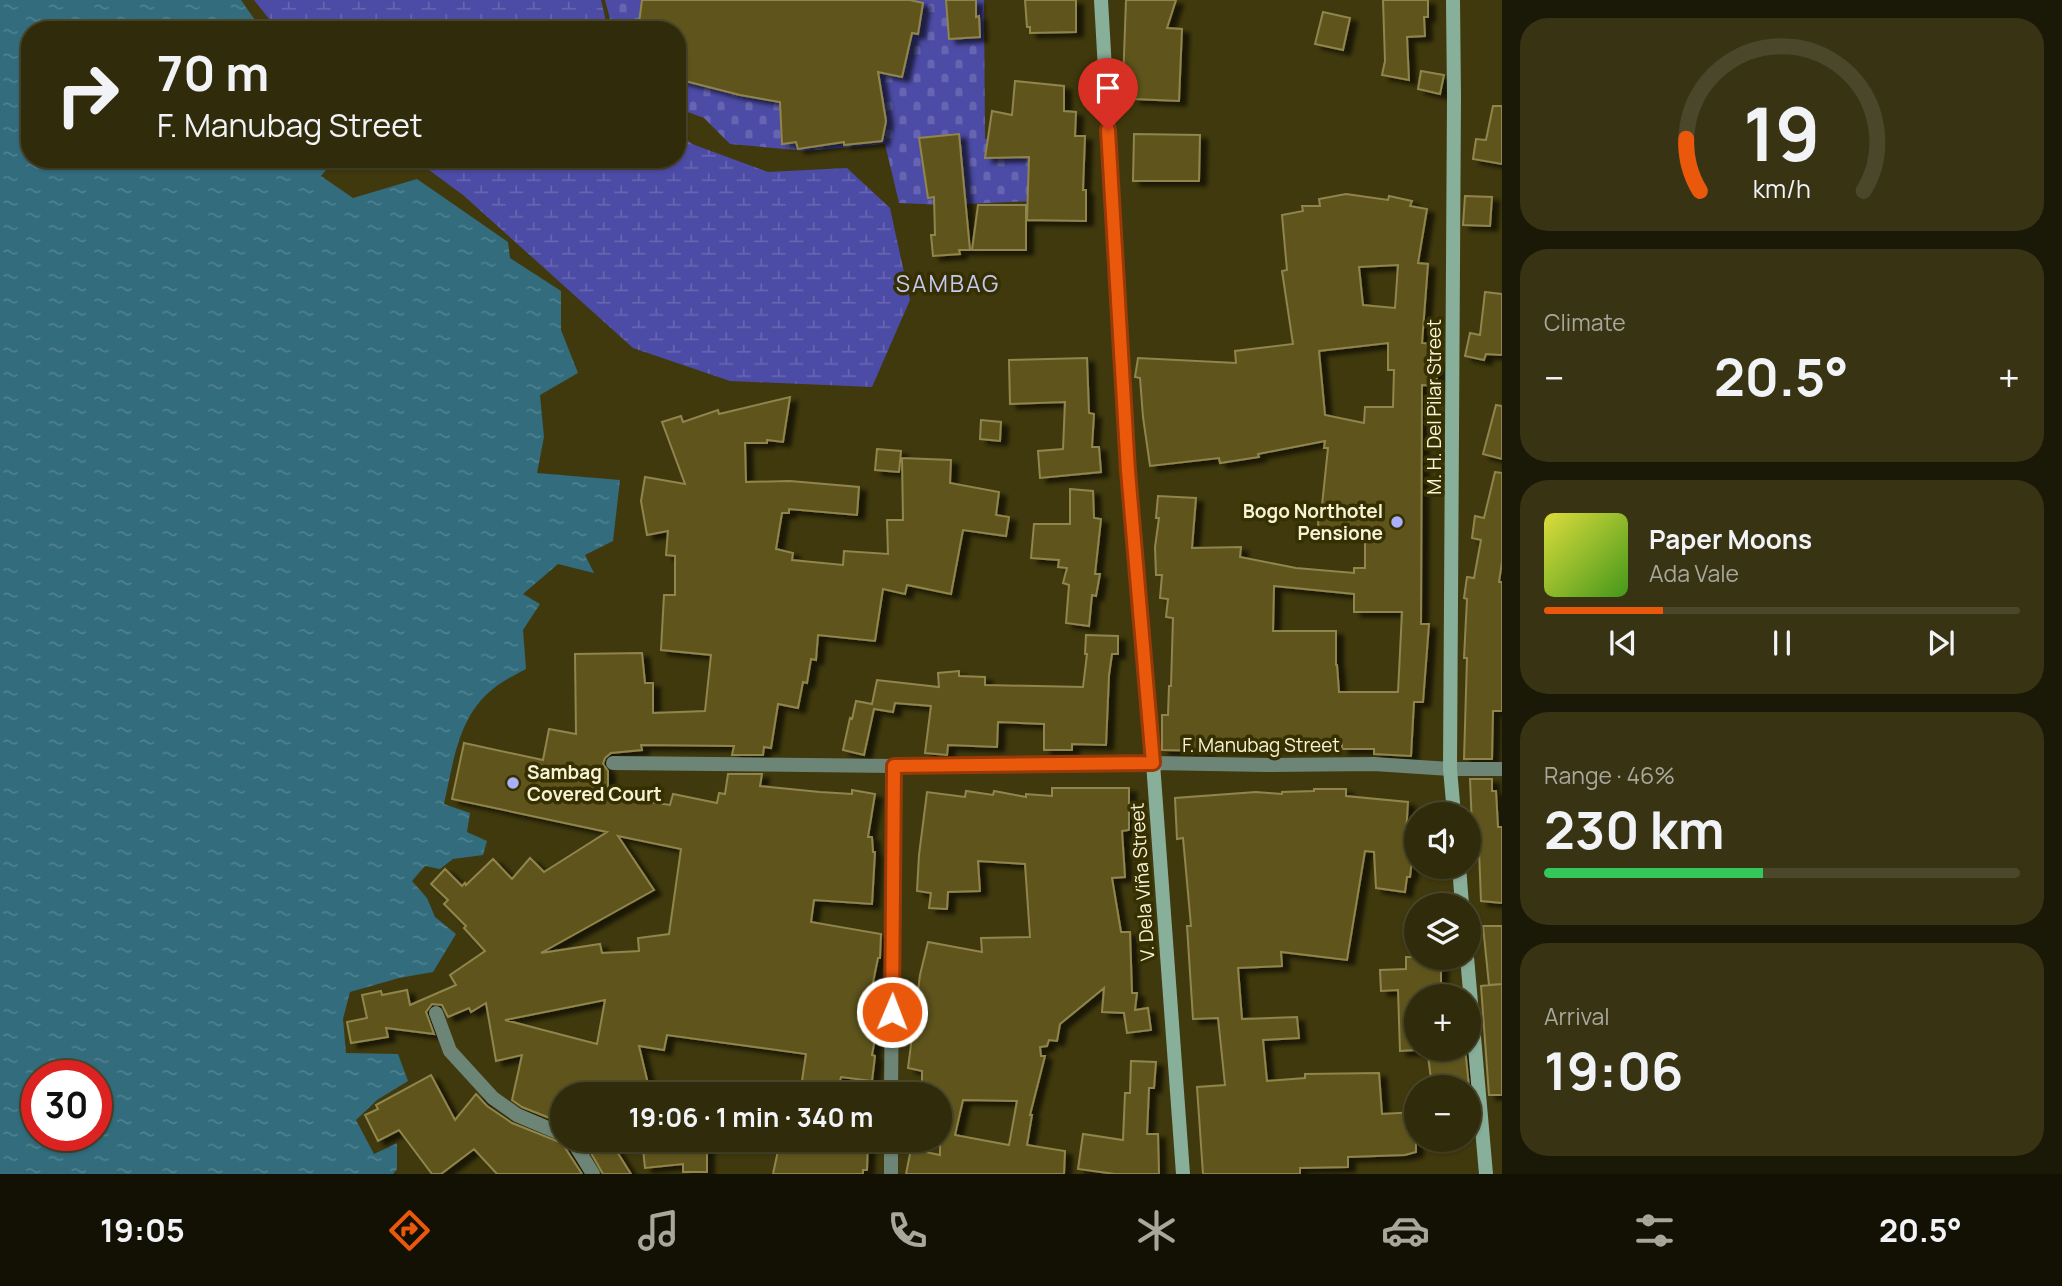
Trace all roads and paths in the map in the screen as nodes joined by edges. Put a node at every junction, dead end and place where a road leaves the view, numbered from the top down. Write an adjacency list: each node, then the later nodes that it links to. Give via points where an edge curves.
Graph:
1 (1101, 0): 4 (main road, V. Dela Viña Street, via 1128,471)
2 (1453, 0): 6 (main road, M. H. Del Pilar Street)
3 (612, 763): 5 (street, F. Manubag Street)
4 (1153, 763): 5 (street, F. Manubag Street); 6 (street, F. Manubag Street); 18 (main road, V. Dela Viña Street)
5 (894, 766): 11 (street)
6 (1450, 769): 7 (street, F. Manubag Street); 8 (main road, M. H. Del Pilar Street)
7 (1502, 769)
8 (1453, 802)
9 (1468, 970): 19 (main road)
10 (436, 1013): 12 (street, via 450,1051 493,1098)
11 (891, 1082)
12 (550, 1129)
13 (580, 1152): 16 (street)
14 (891, 1152): 17 (street)
15 (1502, 1173): 19 (main road)
16 (593, 1174)
17 (891, 1174)
18 (1183, 1174)
19 (1488, 1174)

